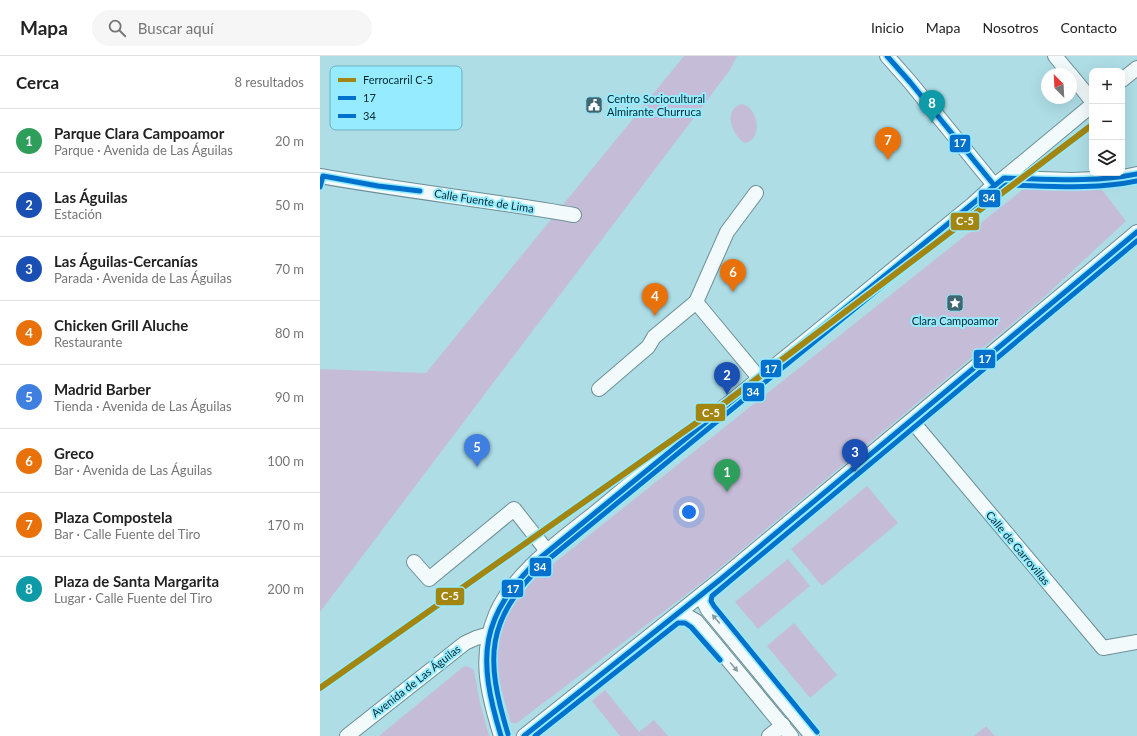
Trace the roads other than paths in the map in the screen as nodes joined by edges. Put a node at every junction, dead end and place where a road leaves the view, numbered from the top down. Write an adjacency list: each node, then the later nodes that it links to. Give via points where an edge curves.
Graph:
1 (1055, 56): 3 (street)
2 (889, 57): 11 (street)
3 (1064, 68)
4 (1137, 68): 5 (street)
5 (1125, 78)
6 (1077, 83): 7 (street)
7 (1089, 97)
8 (1089, 107): 11 (street)
9 (1137, 174): 11 (street, via 1118,178)
10 (321, 180): 13 (street, Calle Fuente de Lima, via 420,191)
11 (999, 182): 16 (street)
12 (756, 193): 15 (street, via 727,232)
13 (574, 215)
14 (1137, 232): 18 (street)
15 (696, 302): 16 (street); 17 (street)
16 (759, 378): 19 (street)
17 (599, 389)
18 (912, 421): 21 (street); 24 (street, Calle de Garrovillas, via 1103,648)
19 (547, 551): 20 (street, via 514,510 429,579); 23 (street, via 516,583 504,600 496,614)
20 (414, 562)
21 (705, 592): 22 (street); 30 (street, one-way to 21, via 708,610 704,602)
22 (676, 616): 25 (street, one-way to 25, via 687,616 696,621); 28 (street)
23 (490, 634): 26 (street, Avenida de Las Águilas, via 465,643); 27 (street, via 486,665 487,682)
24 (1137, 642)
25 (787, 731): 29 (street)
26 (346, 736)
27 (501, 736)
28 (524, 736)
29 (769, 736)
30 (812, 736)

